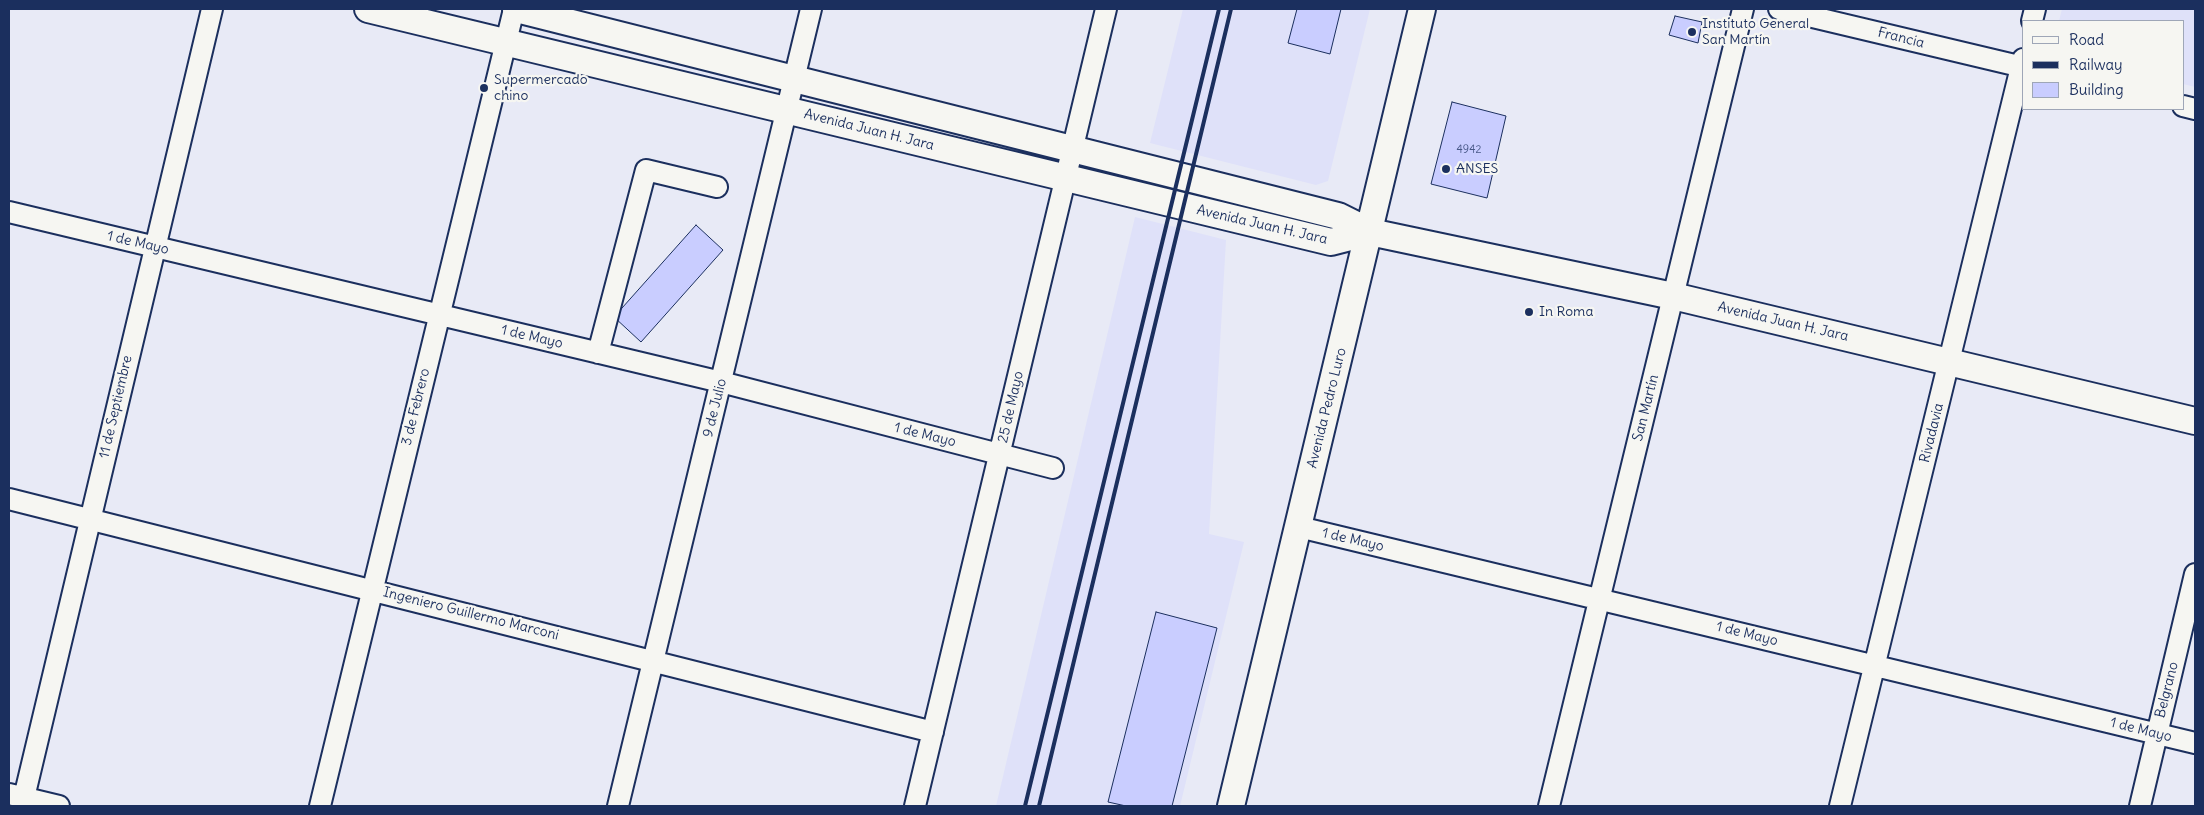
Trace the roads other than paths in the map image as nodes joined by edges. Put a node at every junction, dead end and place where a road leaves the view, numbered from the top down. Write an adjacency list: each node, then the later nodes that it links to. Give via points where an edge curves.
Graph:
1 (212, 9): 18 (street, 11 de Septiembre)
2 (368, 9): 9 (main road, Avenida Juan H. Jara)
3 (515, 9): 9 (street, 3 de Febrero); 11 (main road, Avenida Juan H. Jara)
4 (811, 9): 11 (street, 9 de Julio)
5 (1106, 9): 13 (street, 25 de Mayo)
6 (1422, 9): 17 (main road, Avenida Pedro Luro)
7 (1743, 9): 19 (street, San Martín)
8 (1780, 9): 10 (street, Francia)
9 (506, 42): 12 (main road, Avenida Juan H. Jara); 20 (street, 3 de Febrero)
10 (2022, 64): 22 (street, Rivadavia)
11 (794, 79): 12 (street, 9 de Julio); 13 (main road, Avenida Juan H. Jara)
12 (787, 110): 14 (main road, Avenida Juan H. Jara); 23 (street, 9 de Julio)
13 (1073, 148): 14 (street, 25 de Mayo); 17 (main road, Avenida Juan H. Jara, via 1338,216)
14 (1065, 178): 17 (main road, Avenida Juan H. Jara, via 1332,242); 25 (street, 25 de Mayo)
15 (717, 187): 21 (street, via 646,170)
16 (9, 212): 18 (street, 1 de Mayo)
17 (1370, 232): 19 (main road, Avenida Juan H. Jara); 29 (main road, Avenida Pedro Luro)
18 (154, 247): 20 (street, 1 de Mayo); 28 (street, 11 de Septiembre)
19 (1673, 296): 22 (main road, Avenida Juan H. Jara); 32 (street, San Martín)
20 (439, 315): 21 (street, 1 de Mayo); 31 (street, 3 de Febrero)
21 (598, 353): 23 (street, 1 de Mayo)
22 (1950, 361): 24 (main road, Avenida Juan H. Jara); 34 (street, Rivadavia)
23 (721, 382): 25 (street, 1 de Mayo); 33 (street, 9 de Julio)
24 (2195, 421)
25 (1000, 454): 26 (street, 1 de Mayo); 35 (street, 25 de Mayo)
26 (1054, 468)
27 (9, 499): 28 (street, Ingeniero Guillermo Marconi)
28 (90, 518): 31 (street, Ingeniero Guillermo Marconi); 38 (street, 11 de Septiembre)
29 (1298, 526): 32 (street, 1 de Mayo); 43 (main road, Avenida Pedro Luro)
30 (2195, 574): 36 (street, Belgrano)
31 (372, 589): 33 (street, Ingeniero Guillermo Marconi); 40 (street, 3 de Febrero)
32 (1600, 599): 34 (street, 1 de Mayo); 44 (street, San Martín)
33 (653, 660): 35 (street, Ingeniero Guillermo Marconi); 41 (street, 9 de Julio)
34 (1873, 665): 36 (street, 1 de Mayo); 45 (street, Rivadavia)
35 (933, 732): 42 (street, 25 de Mayo)
36 (2157, 734): 37 (street, 1 de Mayo); 46 (street, Belgrano)
37 (2195, 743)
38 (18, 799): 39 (street)
39 (59, 806)
40 (320, 806)
41 (618, 806)
42 (915, 806)
43 (1231, 806)
44 (1549, 806)
45 (1840, 806)
46 (2140, 806)

